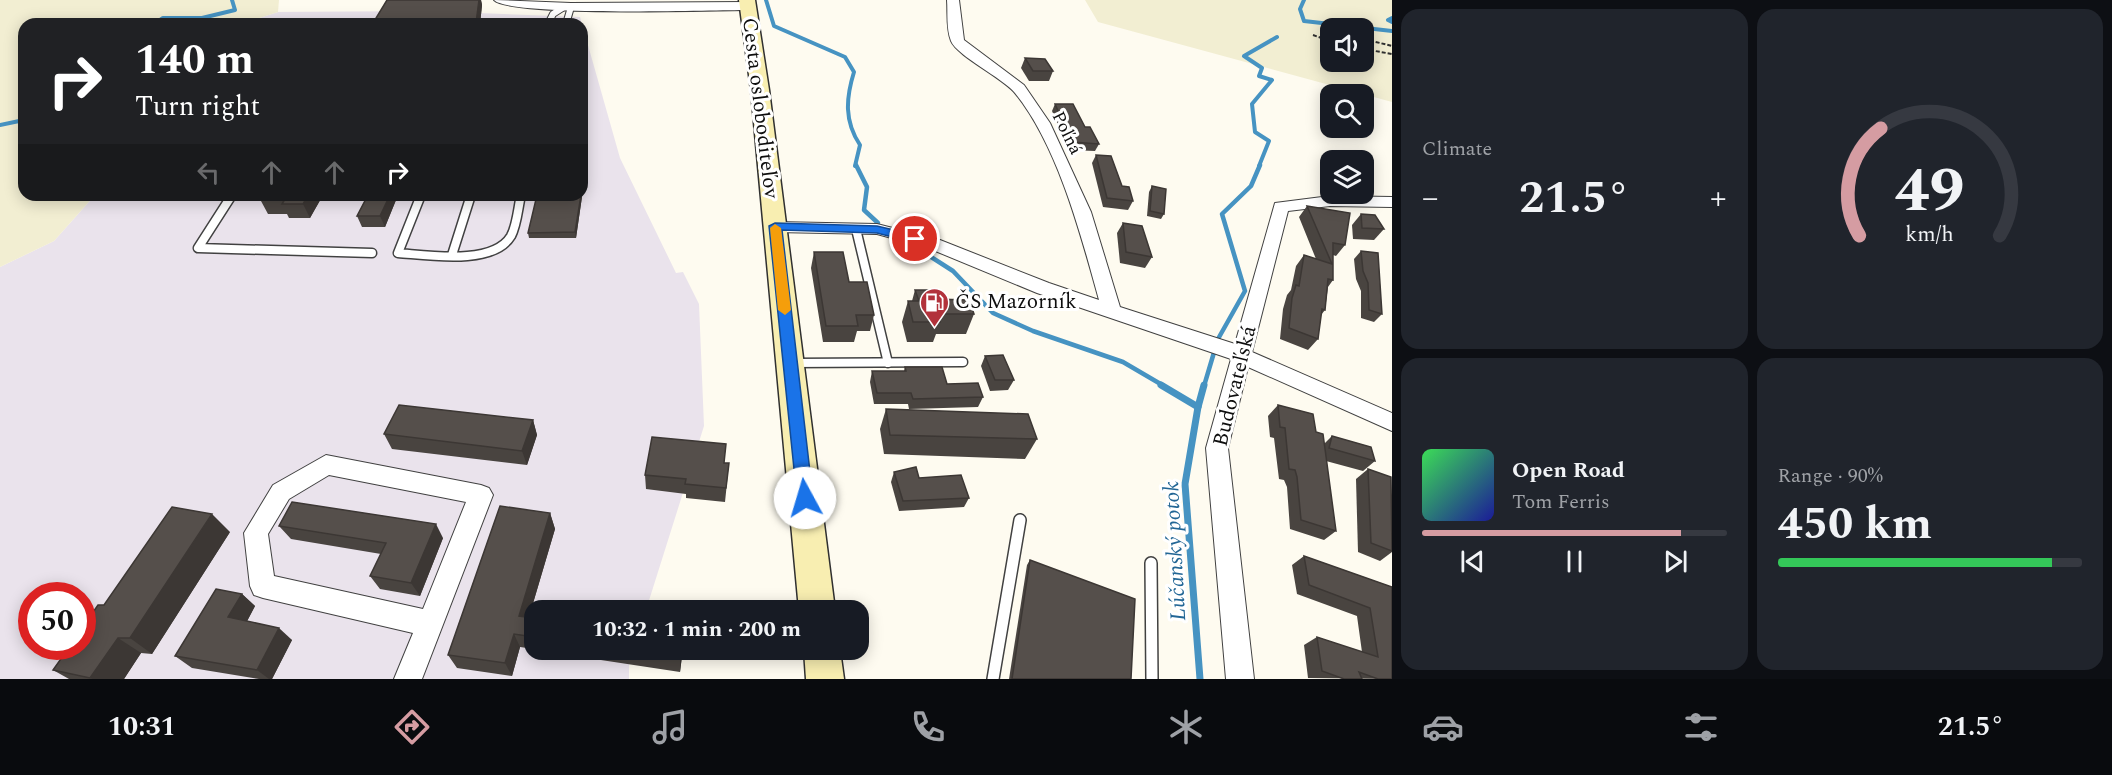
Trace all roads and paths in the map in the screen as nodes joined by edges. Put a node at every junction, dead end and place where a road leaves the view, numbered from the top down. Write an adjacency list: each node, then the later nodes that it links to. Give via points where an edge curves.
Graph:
1 (500, 0): 4 (street)
2 (953, 0): 22 (street, Poľná, via 958,42 1018,88 1043,123 1083,212)
3 (747, 3): 4 (street); 18 (main road, Cesta osloboditeľov)
4 (568, 7): 5 (lane); 6 (lane)
5 (551, 18)
6 (567, 18)
7 (1313, 35): 8 (path)
8 (1320, 37)
9 (1374, 42): 10 (path)
10 (1392, 46)
11 (1374, 51): 12 (path)
12 (1392, 54)
13 (228, 201): 20 (lane, via 198,248)
14 (419, 201): 21 (lane, via 398,253)
15 (469, 201): 21 (lane)
16 (519, 201): 21 (lane, via 511,237 499,250 484,255)
17 (1392, 202): 23 (street, Budovateľská, via 1330,201 1281,207)
18 (775, 226): 19 (street); 25 (main road, Cesta osloboditeľov)
19 (856, 229): 22 (street, via 934,244 1043,288); 26 (lane)
20 (372, 253)
21 (452, 255)
22 (1112, 310): 23 (street)
23 (1233, 351): 27 (street); 37 (street, Budovateľská, via 1217,448)
24 (963, 362): 26 (lane)
25 (790, 363): 26 (lane); 30 (main road, Cesta osloboditeľov)
26 (888, 363)
27 (1392, 422)
28 (1020, 520): 35 (lane)
29 (1151, 563): 36 (lane)
30 (816, 600)
31 (430, 624): 31 (street, via 481,495 326,465 281,492 256,533 263,586); 33 (street)
32 (823, 660): 34 (main road)
33 (408, 679)
34 (825, 679)
35 (993, 679)
36 (1152, 679)
37 (1240, 679)

